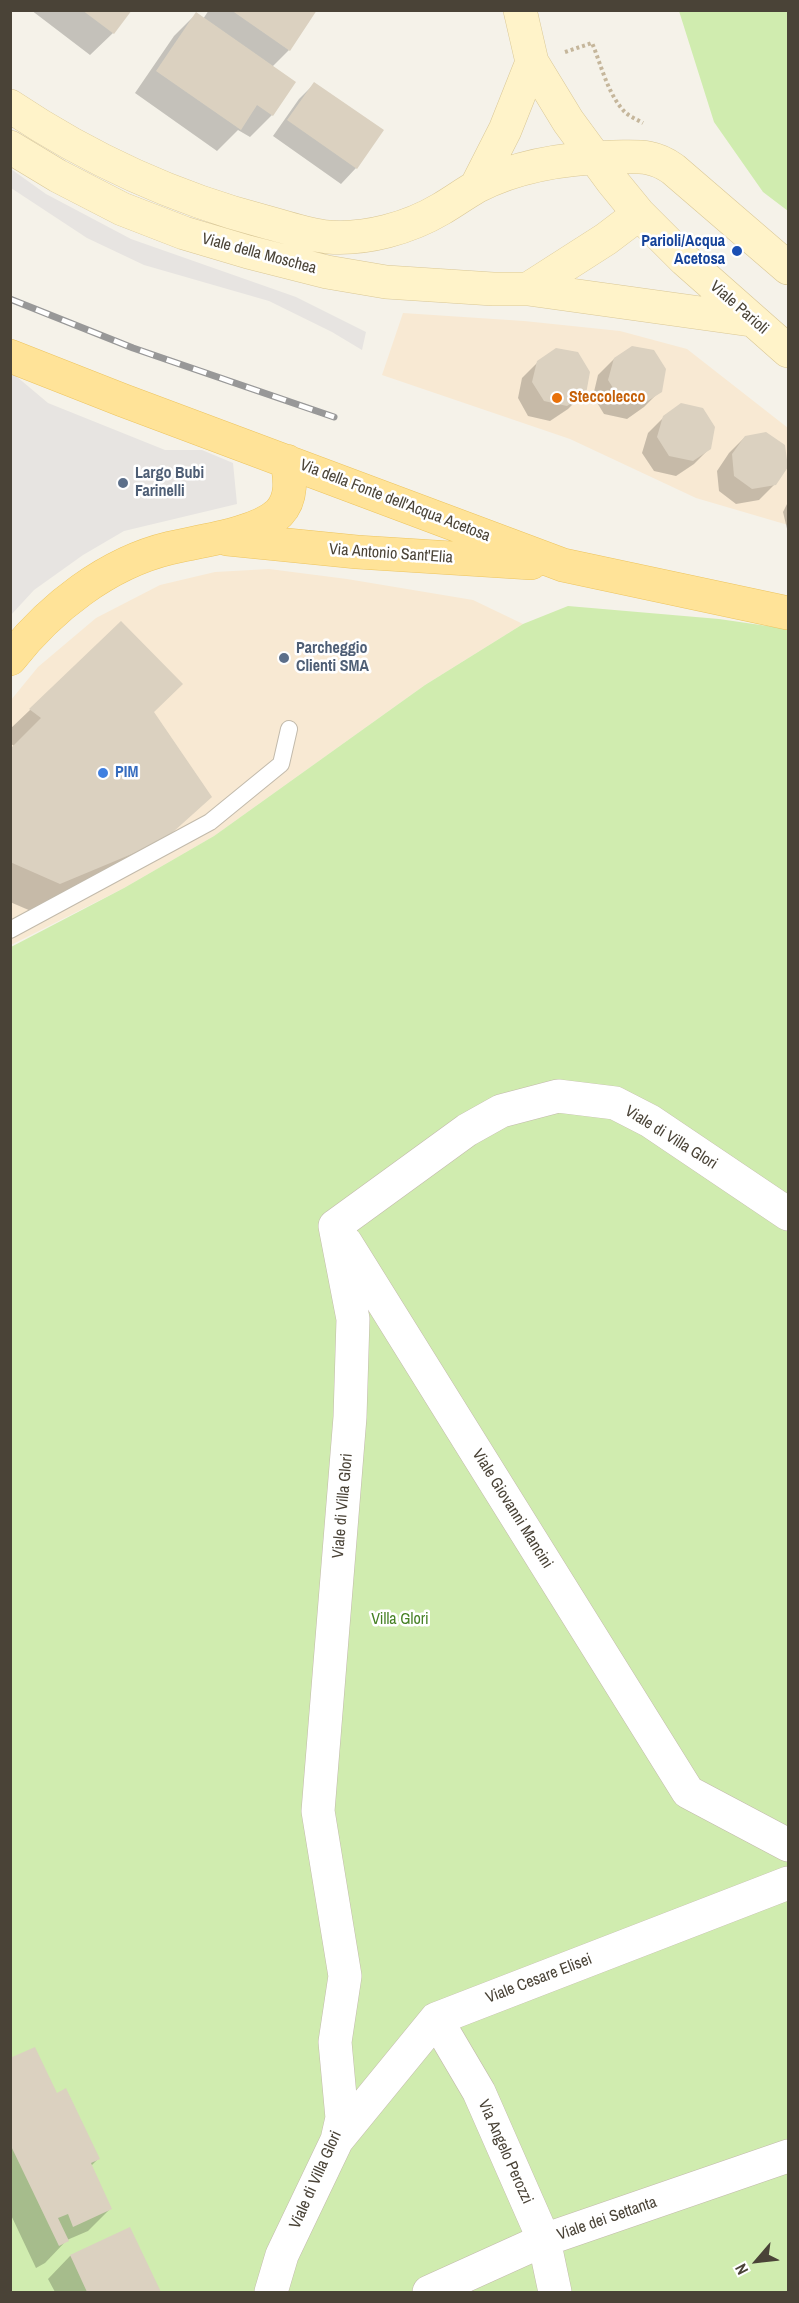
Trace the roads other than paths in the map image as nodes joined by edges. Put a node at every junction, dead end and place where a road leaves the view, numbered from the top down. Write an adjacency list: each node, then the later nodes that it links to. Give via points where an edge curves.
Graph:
1 (520, 10): 2 (main road, Viale Parioli)
2 (532, 62): 5 (main road, Viale Parioli); 6 (main road)
3 (10, 106): 8 (main road, Viale della Moschea, via 123,172 229,212)
4 (10, 147): 9 (main road, Viale della Moschea, via 122,209 195,236)
5 (594, 157): 6 (main road, Viale della Moschea, via 539,166); 7 (main road, Viale Parioli); 10 (main road, via 646,157 663,162)
6 (476, 188): 8 (main road, Viale della Moschea, via 400,227 365,235)
7 (639, 214): 11 (main road); 12 (main road, Viale Parioli)
8 (328, 237): 9 (street)
9 (292, 263): 11 (main road, Viale della Moschea, via 386,282)
10 (789, 268)
11 (528, 289): 12 (main road, Viale della Moschea)
12 (751, 320): 13 (main road, Viale Parioli)
13 (789, 351)
14 (10, 356): 15 (main road, Via della Fonte dell'Acqua Acetosa)
15 (287, 461): 16 (main road, Via Antonio Sant'Elia, via 290,492 283,508 272,518); 17 (main road, Via della Fonte dell'Acqua Acetosa)
16 (220, 539): 17 (main road, Via Antonio Sant'Elia); 19 (main road, Via Antonio Sant'Elia, via 168,548 117,568 63,604)
17 (563, 565): 18 (main road, Via della Fonte dell'Acqua Acetosa)
18 (789, 613)
19 (10, 659)
20 (289, 729): 21 (lane, via 281,764 210,822)
21 (10, 930)
22 (789, 1214): 23 (street, Viale di Villa Glori, via 615,1103 558,1096 501,1111 467,1130)
23 (335, 1226): 24 (street, Viale Giovanni Mancini, via 688,1792); 27 (street, Viale di Villa Glori, via 353,1319 351,1407 318,1811 345,1976 335,2042 342,2118)
24 (789, 1845)
25 (789, 1883): 26 (street, Viale Cesare Elisei)
26 (436, 2019): 27 (street, Viale Cesare Elisei); 29 (street, Via Angelo Perozzi, via 479,2092)
27 (337, 2140): 30 (street, Viale di Villa Glori, via 282,2255)
28 (789, 2157): 29 (street, Viale dei Settanta)
29 (544, 2240): 31 (street, Viale dei Settanta); 32 (street, Via Angelo Perozzi)
30 (271, 2292)
31 (429, 2292)
32 (555, 2292)

